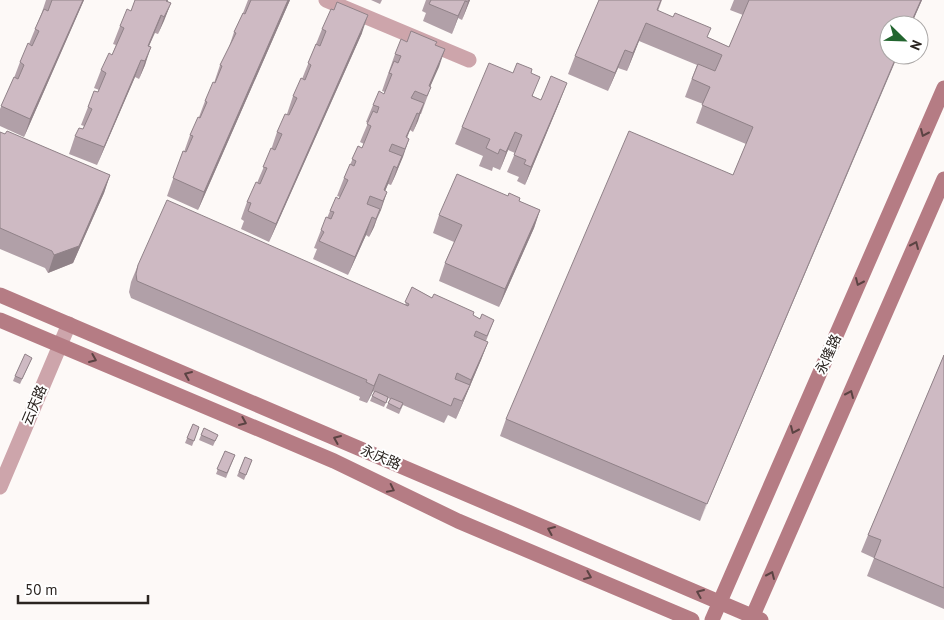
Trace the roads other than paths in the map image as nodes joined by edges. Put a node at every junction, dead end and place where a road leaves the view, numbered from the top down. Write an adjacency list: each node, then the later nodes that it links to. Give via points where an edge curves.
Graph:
1 (326, 0): 2 (street)
2 (469, 60)
3 (944, 88): 10 (street, 永隆路, one-way to 10)
4 (944, 179): 11 (street, one-way to 4)
5 (0, 296): 7 (street, 永庆路)
6 (0, 320): 8 (street, 永庆路)
7 (69, 324): 8 (street, 云庆路); 10 (street, 永庆路, one-way to 7)
8 (60, 345): 9 (street, 云庆路); 12 (street, 永庆路, one-way to 12, via 334,461 458,521)
9 (0, 487)
10 (720, 602): 11 (street, 永庆路); 13 (street, 永隆路)
11 (755, 619)
12 (692, 620)
13 (712, 620)

